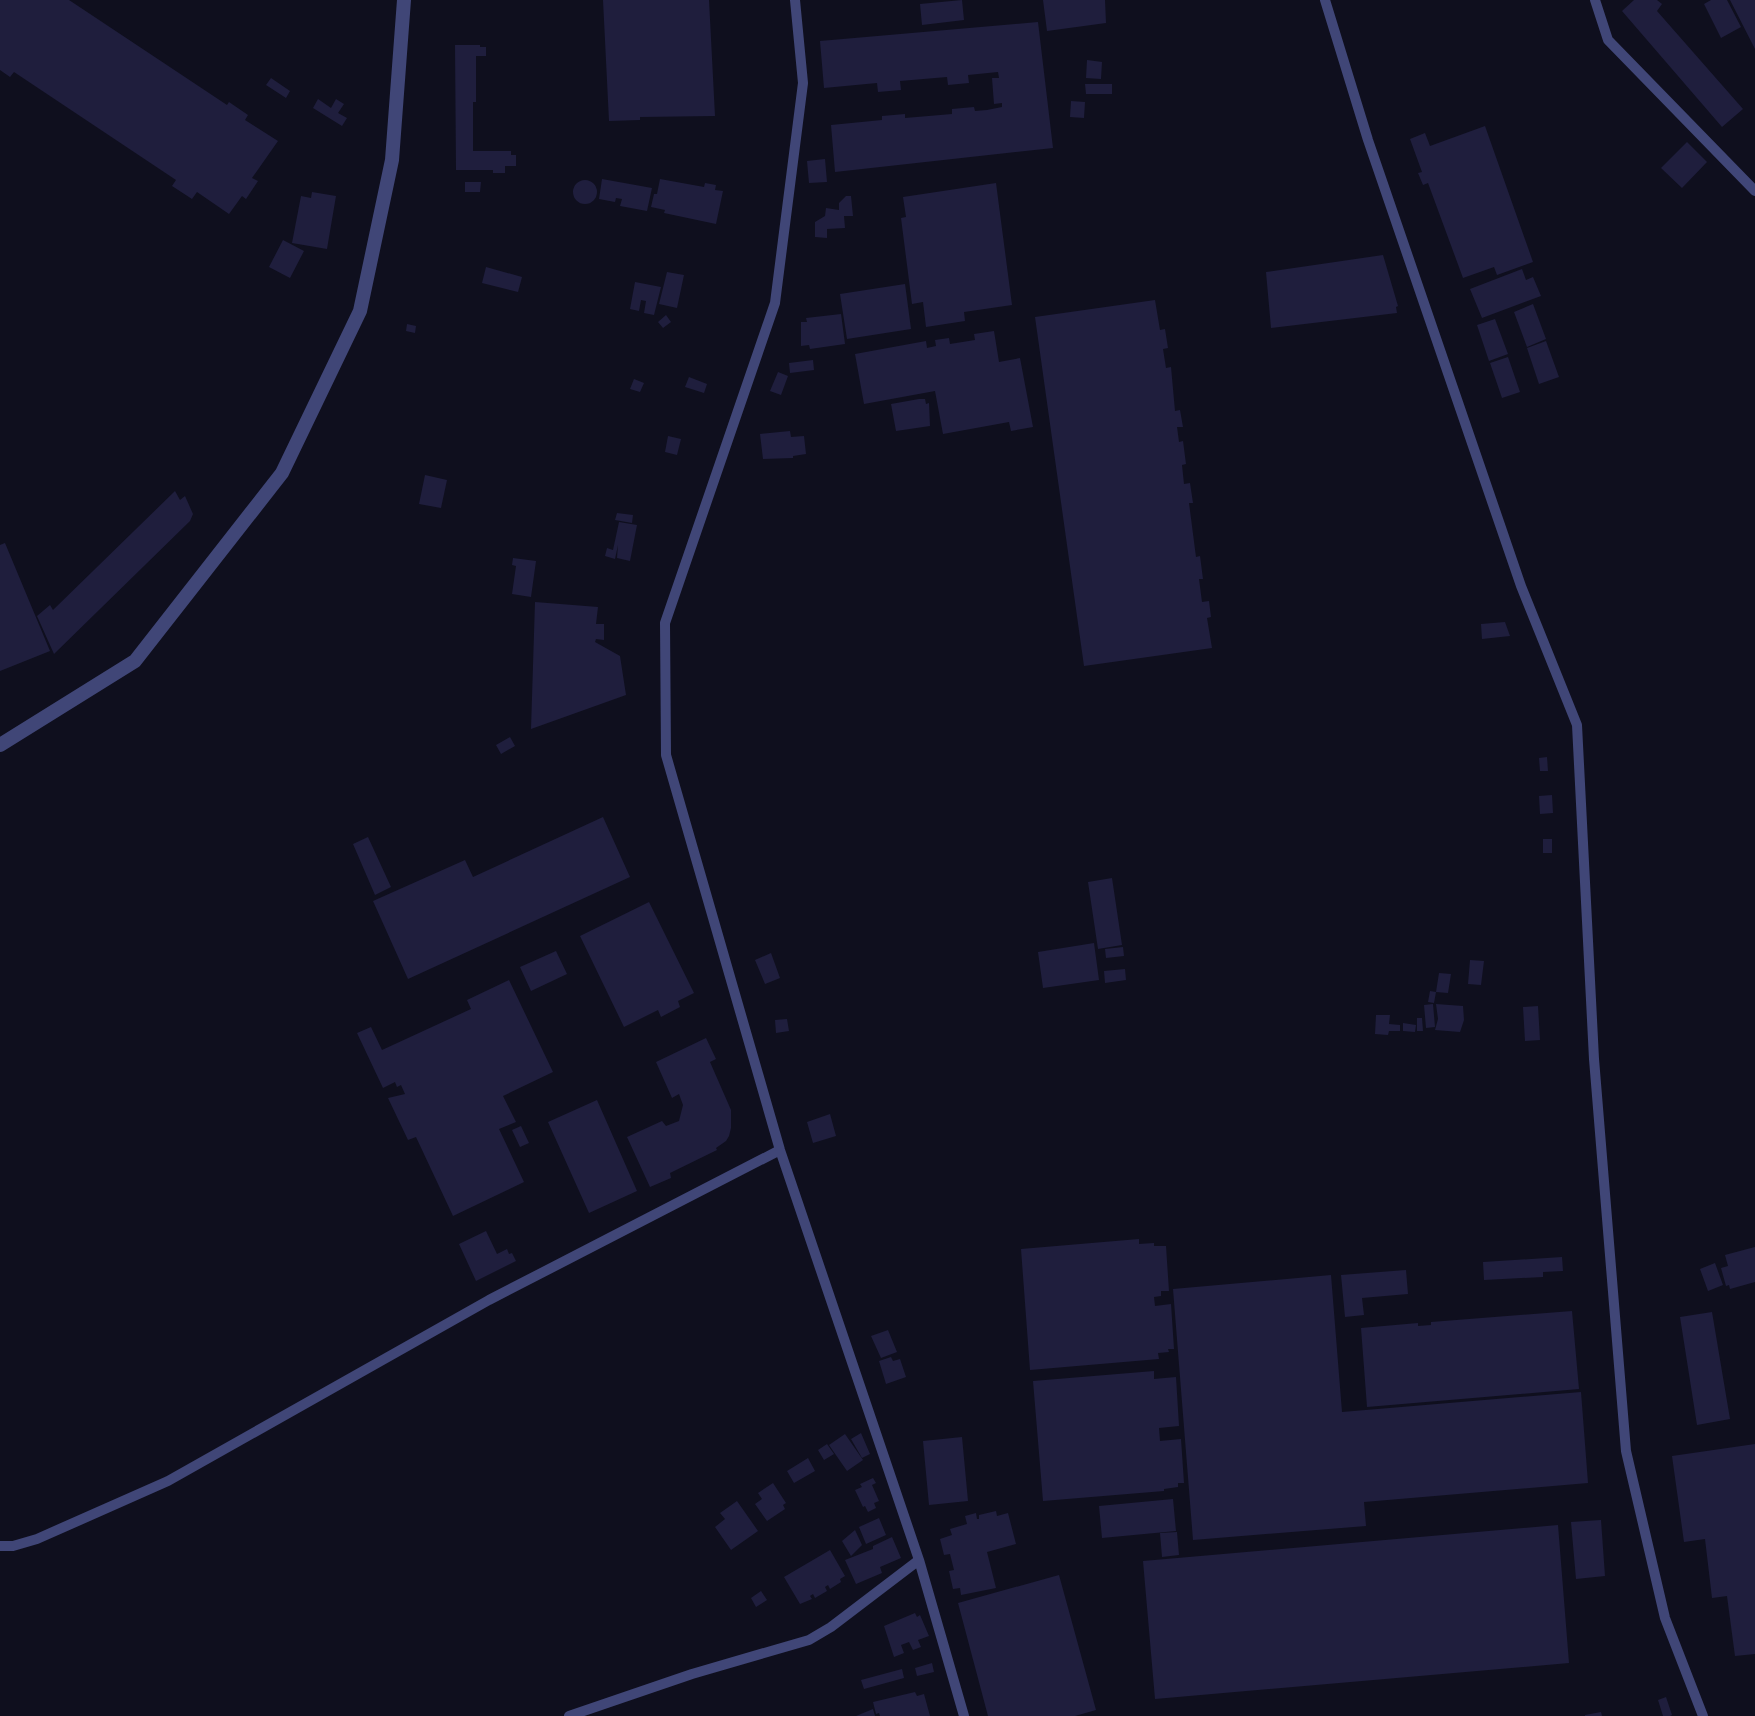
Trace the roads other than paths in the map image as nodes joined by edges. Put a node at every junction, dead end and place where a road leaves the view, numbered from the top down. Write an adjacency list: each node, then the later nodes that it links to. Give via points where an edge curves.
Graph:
1 (404, 0): 6 (street, via 391,160 360,312 282,473 135,661)
2 (795, 0): 7 (lane, via 803,83 775,303 665,623 666,755)
3 (1325, 0): 12 (lane, via 1368,140 1521,586 1577,725 1594,1059 1626,1451 1665,1618)
4 (1595, 0): 5 (lane, via 1608,40)
5 (1755, 191)
6 (0, 745)
7 (780, 1150): 8 (lane, via 489,1300 168,1481 37,1539); 9 (lane)
8 (0, 1546)
9 (919, 1560): 10 (lane, via 809,1640); 11 (lane)
10 (569, 1716)
11 (964, 1716)
12 (1703, 1716)

